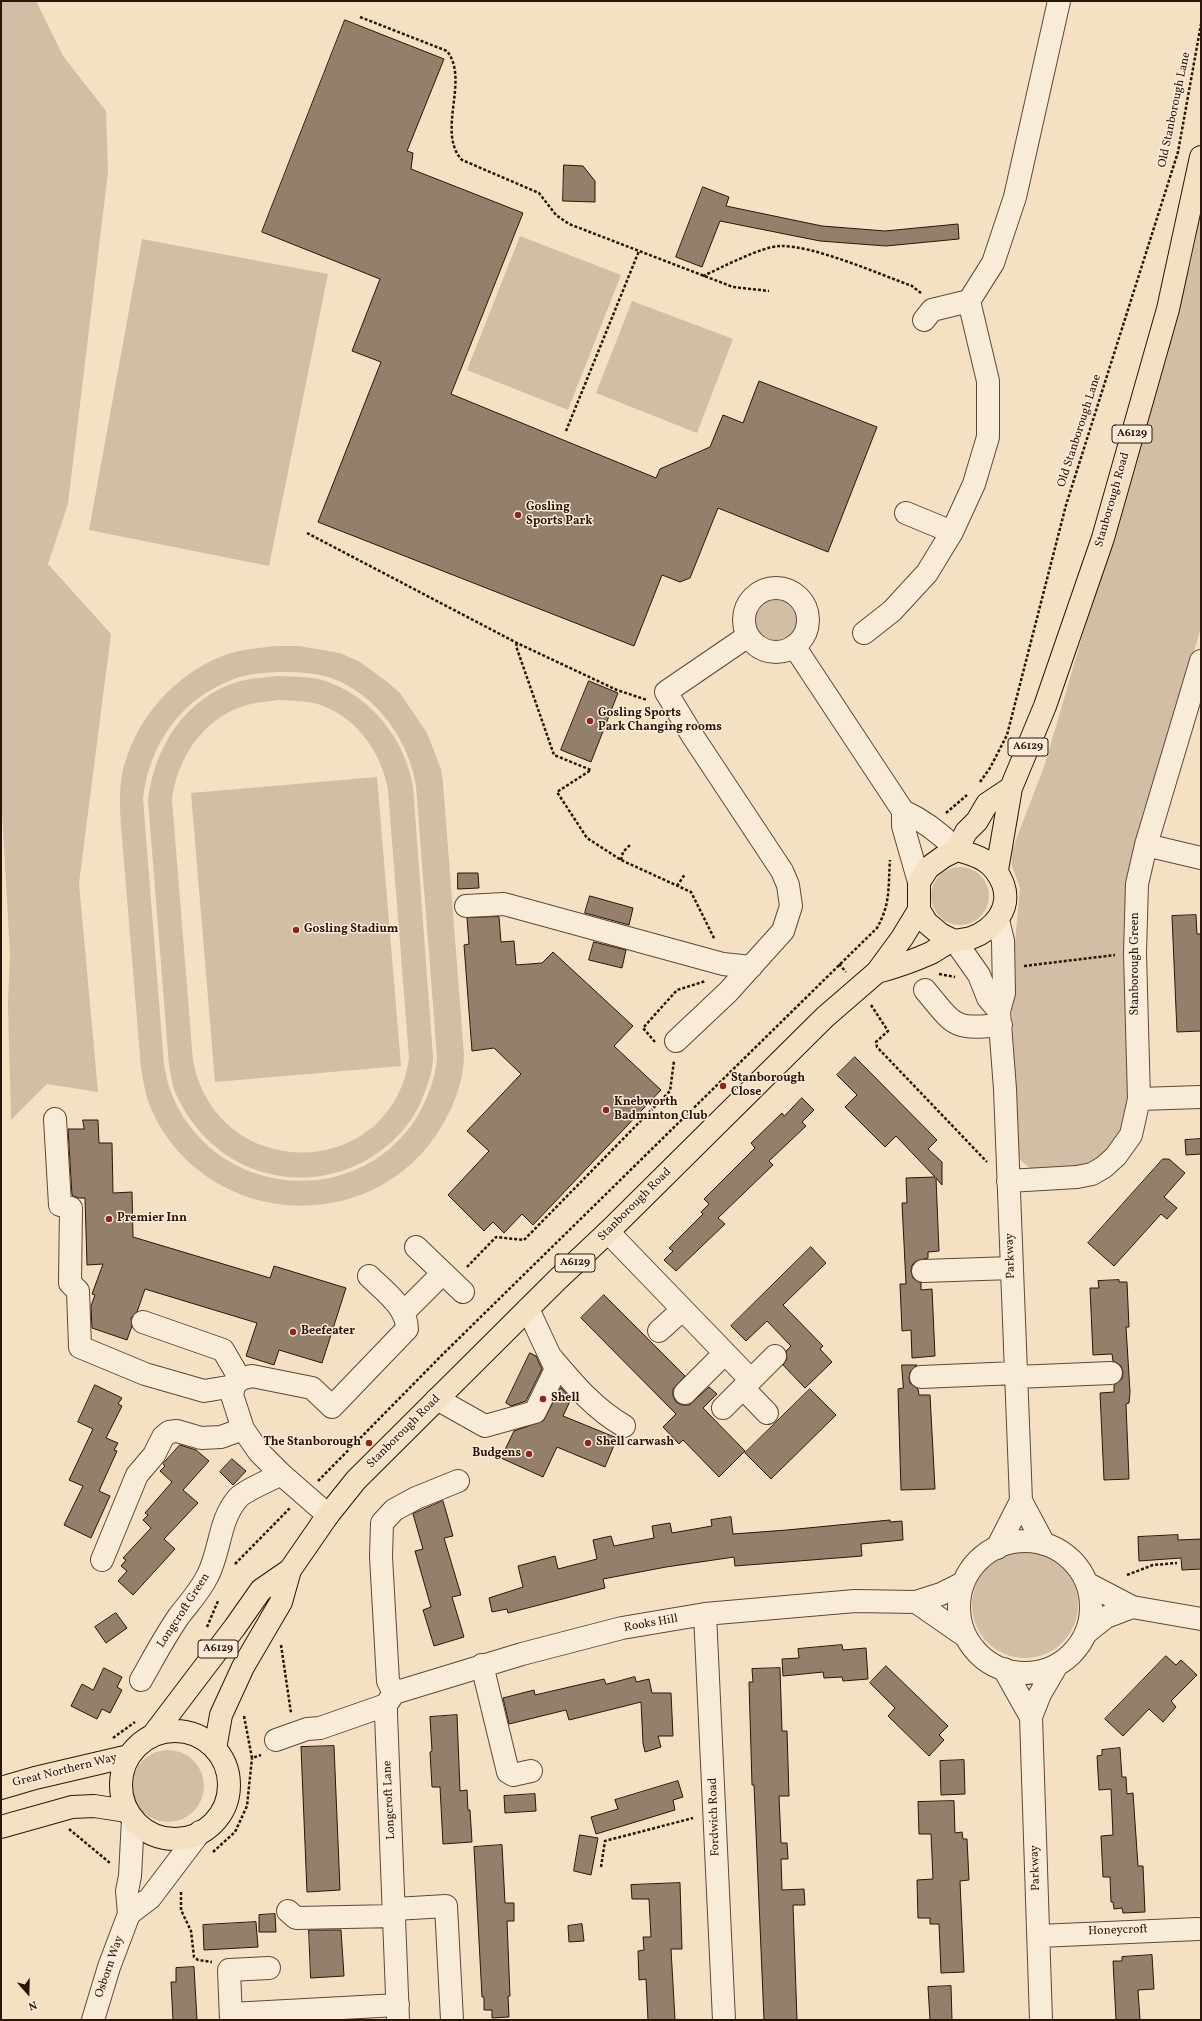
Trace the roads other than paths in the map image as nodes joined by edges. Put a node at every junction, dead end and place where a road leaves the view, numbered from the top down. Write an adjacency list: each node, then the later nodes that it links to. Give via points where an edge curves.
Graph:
1 (1059, 1): 3 (street, via 1016,197 993,262)
2 (1201, 157): 11 (main road, Stanborough Road / A6129, via 1168,309 1103,538 1045,706)
3 (969, 301): 4 (street); 6 (street, via 988,381 988,437 974,484)
4 (928, 315)
5 (906, 513): 6 (street)
6 (952, 532): 7 (street, via 927,573 892,610)
7 (864, 633)
8 (748, 636): 9 (street, via 760,648 769,651 786,650); 9 (street, via 744,626 746,606 761,591 781,588 799,597 808,617 804,633); 22 (street, via 666,692 782,871 788,885 791,906 783,931)
9 (794, 646): 12 (street)
10 (1201, 661): 13 (street, Stanborough Green)
11 (1011, 788): 14 (main road, via 987,804 977,821 966,832); 16 (main road, Stanborough Road / A6129)
12 (903, 811): 14 (street, via 942,834); 17 (street, via 903,826)
13 (1146, 845): 15 (street); 28 (street, Stanborough Green, via 1137,884 1135,953)
14 (957, 850): 16 (main road, via 984,860); 17 (main road, via 928,868)
15 (1201, 858)
16 (997, 870): 20 (main road, Stanborough Road, via 1005,896)
17 (919, 882): 19 (main road)
18 (466, 906): 22 (street, via 504,904 723,964)
19 (919, 910): 21 (main road, via 927,923 940,934); 23 (main road, Stanborough Road / A6129)
20 (998, 920): 21 (main road, Stanborough Road, via 976,936); 25 (street, Parkway, via 1003,941 1004,993)
21 (955, 941): 23 (main road, Stanborough Road / A6129, via 902,966); 25 (street, via 979,975 988,998)
22 (751, 967): 26 (street)
23 (877, 972): 31 (main road, Stanborough Road / A6129, via 825,1017)
24 (926, 990): 25 (street, via 957,1024 971,1028)
25 (1000, 1018): 30 (street, Parkway)
26 (668, 1048)
27 (1201, 1097): 28 (street)
28 (1139, 1099): 30 (street, Stanborough Green, via 1131,1135 1120,1152 1104,1167 1092,1174 1077,1177)
29 (55, 1119): 47 (street, via 60,1205 71,1208 70,1283 78,1291 80,1347 145,1374 204,1391)
30 (1008, 1180): 33 (street, Parkway)
31 (608, 1232): 36 (main road, Stanborough Road / A6129); 37 (street)
32 (416, 1247): 38 (street, via 453,1282)
33 (1012, 1268): 34 (street); 45 (street, Parkway)
34 (923, 1271)
35 (370, 1276): 38 (street)
36 (528, 1309): 42 (street); 50 (main road, Stanborough Road / A6129)
37 (682, 1310): 40 (street); 41 (street)
38 (404, 1312): 47 (street, via 407,1329 332,1407 312,1388 252,1376)
39 (143, 1322): 47 (street, via 223,1350)
40 (659, 1331)
41 (725, 1353): 48 (street); 49 (street)
42 (550, 1356): 50 (street, via 556,1369 535,1412 485,1426); 53 (street, via 593,1404)
43 (775, 1356): 48 (street)
44 (1111, 1373): 45 (street)
45 (1016, 1375): 46 (street); 57 (street, Parkway)
46 (921, 1377)
47 (237, 1382): 54 (street, via 232,1395)
48 (747, 1384): 51 (street); 52 (street)
49 (685, 1393)
50 (438, 1399): 58 (main road, Stanborough Road / A6129, via 356,1480)
51 (723, 1408)
52 (767, 1414)
53 (624, 1426)
54 (243, 1429): 55 (street, via 259,1452); 61 (street, via 221,1437 201,1438 177,1431 169,1432 163,1437 154,1455 137,1475)
55 (281, 1474): 58 (street); 74 (street, Longcroft Green, via 239,1496 231,1506 208,1576 178,1617)
56 (458, 1481): 75 (street, Longcroft Lane, via 394,1510 382,1523 381,1557)
57 (1021, 1501): 59 (street, Parkway); 60 (street, Parkway)
58 (328, 1515): 62 (main road, Stanborough Road / A6129)
59 (1044, 1544): 60 (street, via 1025,1541 1003,1544); 64 (street, via 1062,1552 1077,1567)
60 (997, 1548): 63 (street, via 983,1555 968,1572)
61 (102, 1560)
62 (290, 1570): 77 (main road, Stanborough Road / A6129, via 260,1590); 79 (main road, Stanborough Road / A6129, via 280,1602 243,1667 221,1714)
63 (963, 1583): 65 (street, Rooks Hill); 70 (street, via 959,1615)
64 (1088, 1584): 66 (street); 69 (street, via 1091,1601)
65 (916, 1602): 67 (street, Rooks Hill, via 855,1601); 70 (street)
66 (1132, 1607): 68 (street); 69 (street, via 1106,1617)
67 (706, 1614): 71 (street, Rooks Hill, via 622,1628); 96 (street, Fordwich Road)
68 (1201, 1619)
69 (1086, 1633): 72 (street, via 1077,1647)
70 (965, 1636): 73 (street, via 976,1652 991,1664)
71 (482, 1665): 75 (street, Rooks Hill); 81 (street, via 508,1772)
72 (1057, 1665): 73 (street, via 1029,1673); 76 (street, Parkway)
73 (1004, 1669): 76 (street, Parkway)
74 (141, 1680)
75 (390, 1699): 78 (street, Rooks Hill, via 320,1728 307,1729); 87 (street, Longcroft Lane)
76 (1030, 1717): 90 (street, Parkway)
77 (153, 1735): 79 (main road, via 170,1730 188,1732 203,1738); 80 (main road, via 140,1743)
78 (285, 1737)
79 (215, 1749): 85 (main road, via 224,1763 228,1778 228,1794 222,1810)
80 (129, 1756): 82 (main road, Great Northern Way); 83 (main road, via 120,1783 122,1797)
81 (531, 1772)
82 (1, 1788)
83 (130, 1815): 84 (main road, via 94,1806 72,1807); 85 (main road, via 154,1834 169,1838 183,1839); 88 (street, Osborn Way, via 131,1870 127,1891)
84 (1, 1827)
85 (200, 1832): 88 (street, via 150,1898)
86 (288, 1911): 87 (street, via 296,1918)
87 (395, 1912): 92 (street, Longcroft Lane); 95 (street, via 446,1906)
88 (129, 1914): 94 (street, Osborn Way, via 109,1966)
89 (1200, 1930): 90 (street, Honeycroft)
90 (1039, 1936): 97 (street, Parkway)
91 (269, 1968): 93 (street, via 228,1970)
92 (398, 2012): 93 (street)
93 (231, 2017)
94 (93, 2020)
95 (452, 2020)
96 (724, 2020)
97 (1041, 2020)

